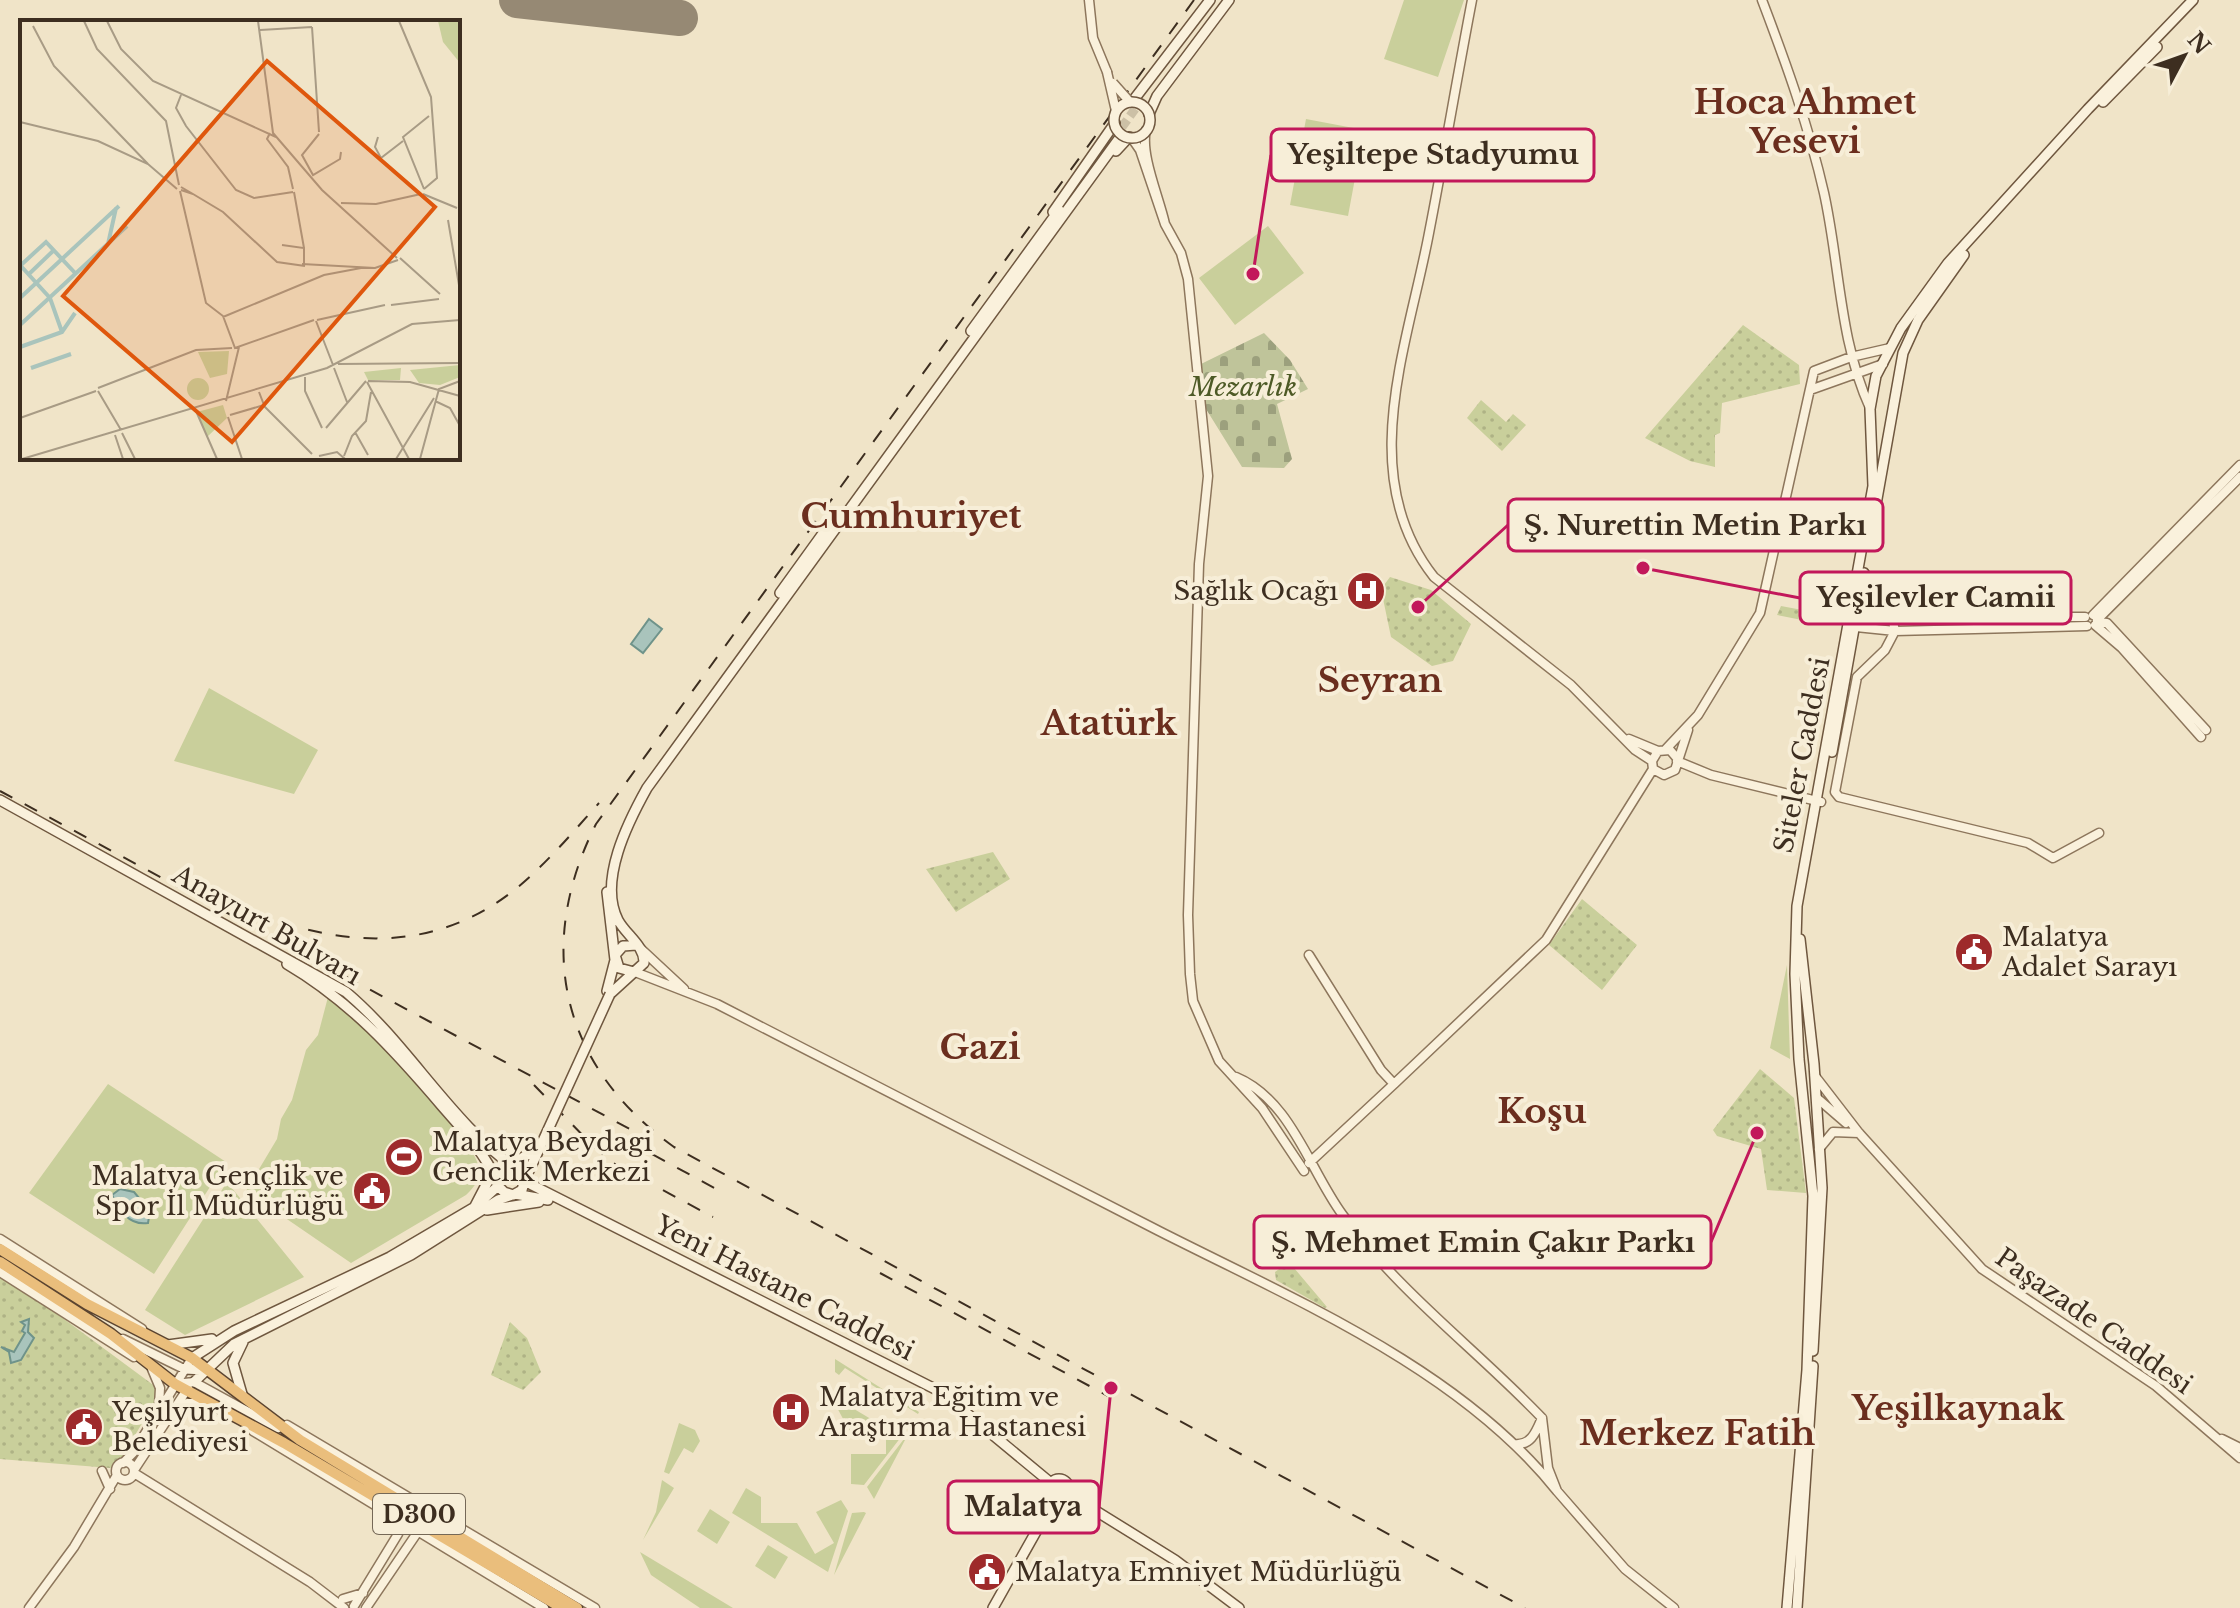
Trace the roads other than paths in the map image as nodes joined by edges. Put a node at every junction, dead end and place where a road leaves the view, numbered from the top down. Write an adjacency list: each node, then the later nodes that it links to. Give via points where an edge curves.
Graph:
1 (1089, 0): 9 (street, via 1093,38)
2 (1210, 0): 11 (main road)
3 (1219, 0): 10 (main road)
4 (1229, 0): 10 (main road)
5 (1472, 0): 35 (street, via 1429,234 1401,352 1390,443 1397,500 1418,557 1434,577 1571,685)
6 (1762, 0): 22 (street, via 1810,137)
7 (2193, 0): 20 (main road, Siteler Caddesi, via 1948,263)
8 (2200, 0): 21 (main road, Siteler Caddesi, via 1959,260 1912,330)
9 (1107, 72): 11 (street, bridge, via 1121,96); 12 (street, bridge)
10 (1149, 99): 13 (main road)
11 (1131, 102): 12 (main road, bridge); 13 (main road, bridge)
12 (1116, 111): 14 (main road, bridge)
13 (1149, 114): 15 (main road, bridge)
14 (1115, 123): 16 (main road, bridge); 19 (main road)
15 (1146, 130): 16 (main road, bridge); 18 (street, via 1143,147)
16 (1130, 137): 18 (street); 19 (main road)
17 (1116, 139): 19 (main road)
18 (1151, 177): 60 (street, via 1188,279 1208,476 1199,564 1188,915 1193,1001 1219,1061 1272,1101)
19 (1014, 278): 45 (main road, via 633,811 612,895 618,920); 47 (main road, via 627,810 607,892)
20 (1890, 348): 21 (main road); 22 (street); 23 (main road, Siteler Caddesi)
21 (1903, 353): 24 (main road, Siteler Caddesi)
22 (1851, 357): 25 (street); 26 (street, via 1814,371)
23 (1883, 364): 24 (main road); 25 (street); 27 (main road, Siteler Caddesi)
24 (1900, 367): 31 (main road, Siteler Caddesi)
25 (1854, 373): 26 (street); 27 (street)
26 (1810, 390): 34 (street, via 1760,613)
27 (1870, 409): 42 (main road, Siteler Caddesi, via 1873,486)
28 (2240, 465): 30 (street)
29 (2240, 477): 30 (street)
30 (2092, 621): 32 (street); 32 (street, via 1892,617); 33 (street)
31 (1856, 627): 32 (street); 42 (main road, Siteler Caddesi)
32 (1895, 631): 44 (street, via 1885,650 1857,677 1835,786 1839,797 2028,843 2053,858)
33 (2204, 733)
34 (1687, 734): 36 (street); 37 (street)
35 (1624, 737): 36 (street); 38 (street)
36 (1662, 750): 37 (street); 38 (street)
37 (1676, 763): 39 (street); 42 (street)
38 (1652, 765): 39 (street); 40 (street)
39 (1664, 775): 40 (street)
40 (1641, 791): 53 (street, via 1546,940)
41 (0, 800): 59 (main road, Anayurt Bulvarı, via 346,992)
42 (1819, 803): 51 (main road, Siteler Caddesi, via 1796,922); 52 (main road, Siteler Caddesi, via 1799,932)
43 (0, 807): 58 (main road, Anayurt Bulvarı, via 322,985 399,1055)
44 (2099, 833)
45 (639, 947): 47 (main road, via 623,946); 48 (main road, via 644,963); 49 (street)
46 (1309, 955): 53 (street)
47 (615, 960): 48 (main road, via 622,971); 50 (main road)
48 (635, 972): 49 (street); 50 (main road)
49 (687, 992): 93 (street, via 1345,1325 1412,1367)
50 (609, 993): 56 (main road, bridge)
51 (1802, 1080): 52 (main road); 54 (main road); 117 (main road, Siteler Caddesi, via 1813,1223)
52 (1816, 1081): 54 (main road, Siteler Caddesi); 55 (street, Paşazade Caddesi)
53 (1394, 1084): 60 (street)
54 (1817, 1098): 55 (street, Paşazade Caddesi); 57 (main road, Siteler Caddesi)
55 (1859, 1133): 57 (street, via 1827,1135); 91 (street, Paşazade Caddesi, via 1982,1269 2156,1386)
56 (535, 1153): 59 (main road); 61 (main road)
57 (1818, 1154): 118 (main road, Siteler Caddesi, via 1821,1237)
58 (489, 1161): 62 (main road, Anayurt Bulvarı); 65 (main road, via 488,1181)
59 (511, 1167): 61 (main road); 62 (main road, via 502,1170)
60 (1306, 1167): 89 (street, via 1387,1271)
61 (525, 1179): 63 (main road); 67 (main road, Yeni Hastane Caddesi)
62 (498, 1183): 63 (main road, via 504,1192); 65 (main road)
63 (515, 1194): 64 (main road, Yeni Hastane Caddesi); 66 (main road)
64 (559, 1204): 66 (main road, via 523,1202); 67 (main road, Yeni Hastane Caddesi)
65 (475, 1207): 72 (main road, via 390,1257)
66 (469, 1217): 74 (main road, via 411,1255)
67 (611, 1224): 100 (main road, Yeni Hastane Caddesi, via 941,1392)
68 (0, 1239): 75 (street)
69 (0, 1249): 75 (highway, D300, via 87,1304)
70 (0, 1262): 73 (highway, D300)
71 (0, 1272): 77 (street)
72 (234, 1331): 75 (main road, via 191,1344); 76 (main road)
73 (111, 1334): 77 (highway, D300); 78 (street)
74 (246, 1338): 79 (main road); 83 (main road, via 233,1363)
75 (163, 1343): 76 (highway, D300)
76 (190, 1357): 78 (highway); 79 (highway, D300)
77 (149, 1366): 80 (highway, D300); 87 (street, via 160,1388)
78 (183, 1369): 79 (main road); 80 (street)
79 (208, 1369): 81 (main road); 83 (highway, D300)
80 (175, 1384): 81 (street); 82 (highway, D300); 87 (street)
81 (199, 1384): 82 (street); 84 (highway); 92 (street)
82 (185, 1390): 84 (highway, D300); 88 (street)
83 (242, 1394): 86 (highway, D300)
84 (196, 1397): 85 (highway, D300)
85 (207, 1403): 88 (street, via 187,1403); 90 (highway, D300)
86 (266, 1413): 92 (highway, D300); 113 (street)
87 (157, 1414): 99 (street)
88 (168, 1414): 98 (street)
89 (1542, 1418): 93 (street, via 1530,1440); 95 (street)
90 (246, 1426): 106 (street); 111 (highway, D300, via 284,1443)
91 (2211, 1433): 94 (street); 97 (street)
92 (300, 1440): 112 (highway, D300)
93 (1510, 1444): 96 (street)
94 (2240, 1448)
95 (1544, 1449): 96 (street); 103 (street)
96 (1528, 1457): 103 (street)
97 (2240, 1458)
98 (134, 1472): 99 (street); 99 (street, via 131,1465); 101 (street)
99 (121, 1473): 101 (street); 102 (street); 102 (street, via 102,1471)
100 (1051, 1483): 104 (main road, via 1065,1481); 105 (main road, via 1049,1492)
101 (149, 1484): 108 (street)
102 (110, 1489): 109 (street)
103 (1557, 1491): 116 (street, via 1625,1569)
104 (1067, 1493): 105 (main road); 115 (main road, via 1175,1560)
105 (1055, 1498): 114 (main road)
106 (397, 1521): 107 (street); 108 (street, via 398,1534)
107 (417, 1533): 108 (street); 110 (street)
108 (351, 1606)
109 (29, 1608)
110 (544, 1608)
111 (562, 1608)
112 (577, 1608)
113 (595, 1608)
114 (993, 1608)
115 (1239, 1608)
116 (1674, 1608)
117 (1787, 1608)
118 (1797, 1608)

